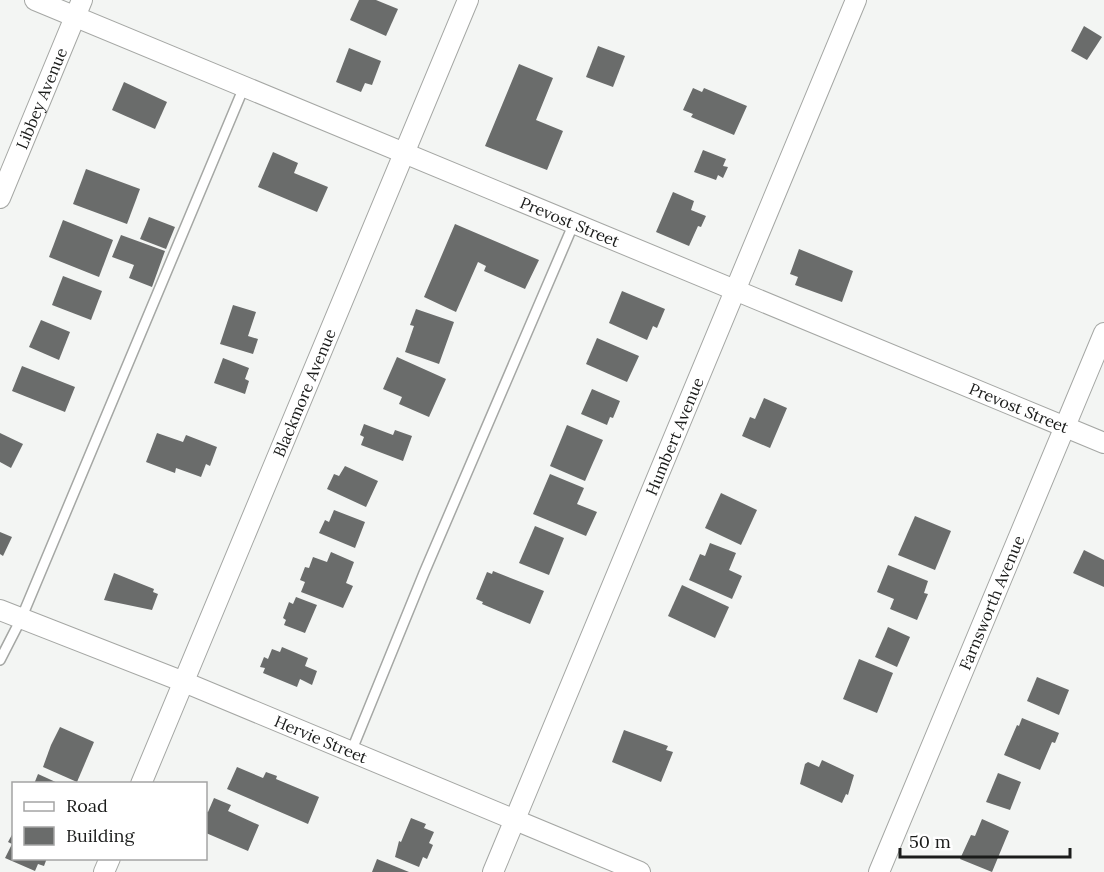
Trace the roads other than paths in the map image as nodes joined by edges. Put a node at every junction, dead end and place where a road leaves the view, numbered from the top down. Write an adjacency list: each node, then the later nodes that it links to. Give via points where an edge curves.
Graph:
1 (35, 0): 4 (street, Prevost Street)
2 (468, 0): 6 (street, Blackmore Avenue)
3 (856, 0): 9 (street, Humbert Avenue)
4 (79, 8): 5 (street, Prevost Street); 7 (street, Libbey Avenue)
5 (244, 87): 6 (street, Prevost Street); 14 (lane)
6 (405, 153): 8 (street, Prevost Street); 16 (street, Blackmore Avenue)
7 (0, 198)
8 (574, 223): 9 (street, Prevost Street); 17 (lane)
9 (737, 291): 11 (street, Prevost Street); 19 (street, Humbert Avenue)
10 (1104, 333): 11 (street, Farnsworth Avenue)
11 (1065, 426): 12 (street, Prevost Street); 22 (street, Farnsworth Avenue)
12 (1104, 443)
13 (0, 610): 14 (street, Hervie Street)
14 (21, 619): 15 (lane); 16 (street, Hervie Street)
15 (0, 660)
16 (183, 682): 17 (street, Hervie Street); 18 (street, Blackmore Avenue)
17 (351, 752): 19 (street, Hervie Street)
18 (141, 782)
19 (515, 820): 20 (street, Humbert Avenue); 21 (street, Hervie Street)
20 (493, 872)
21 (640, 872)
22 (879, 872)

